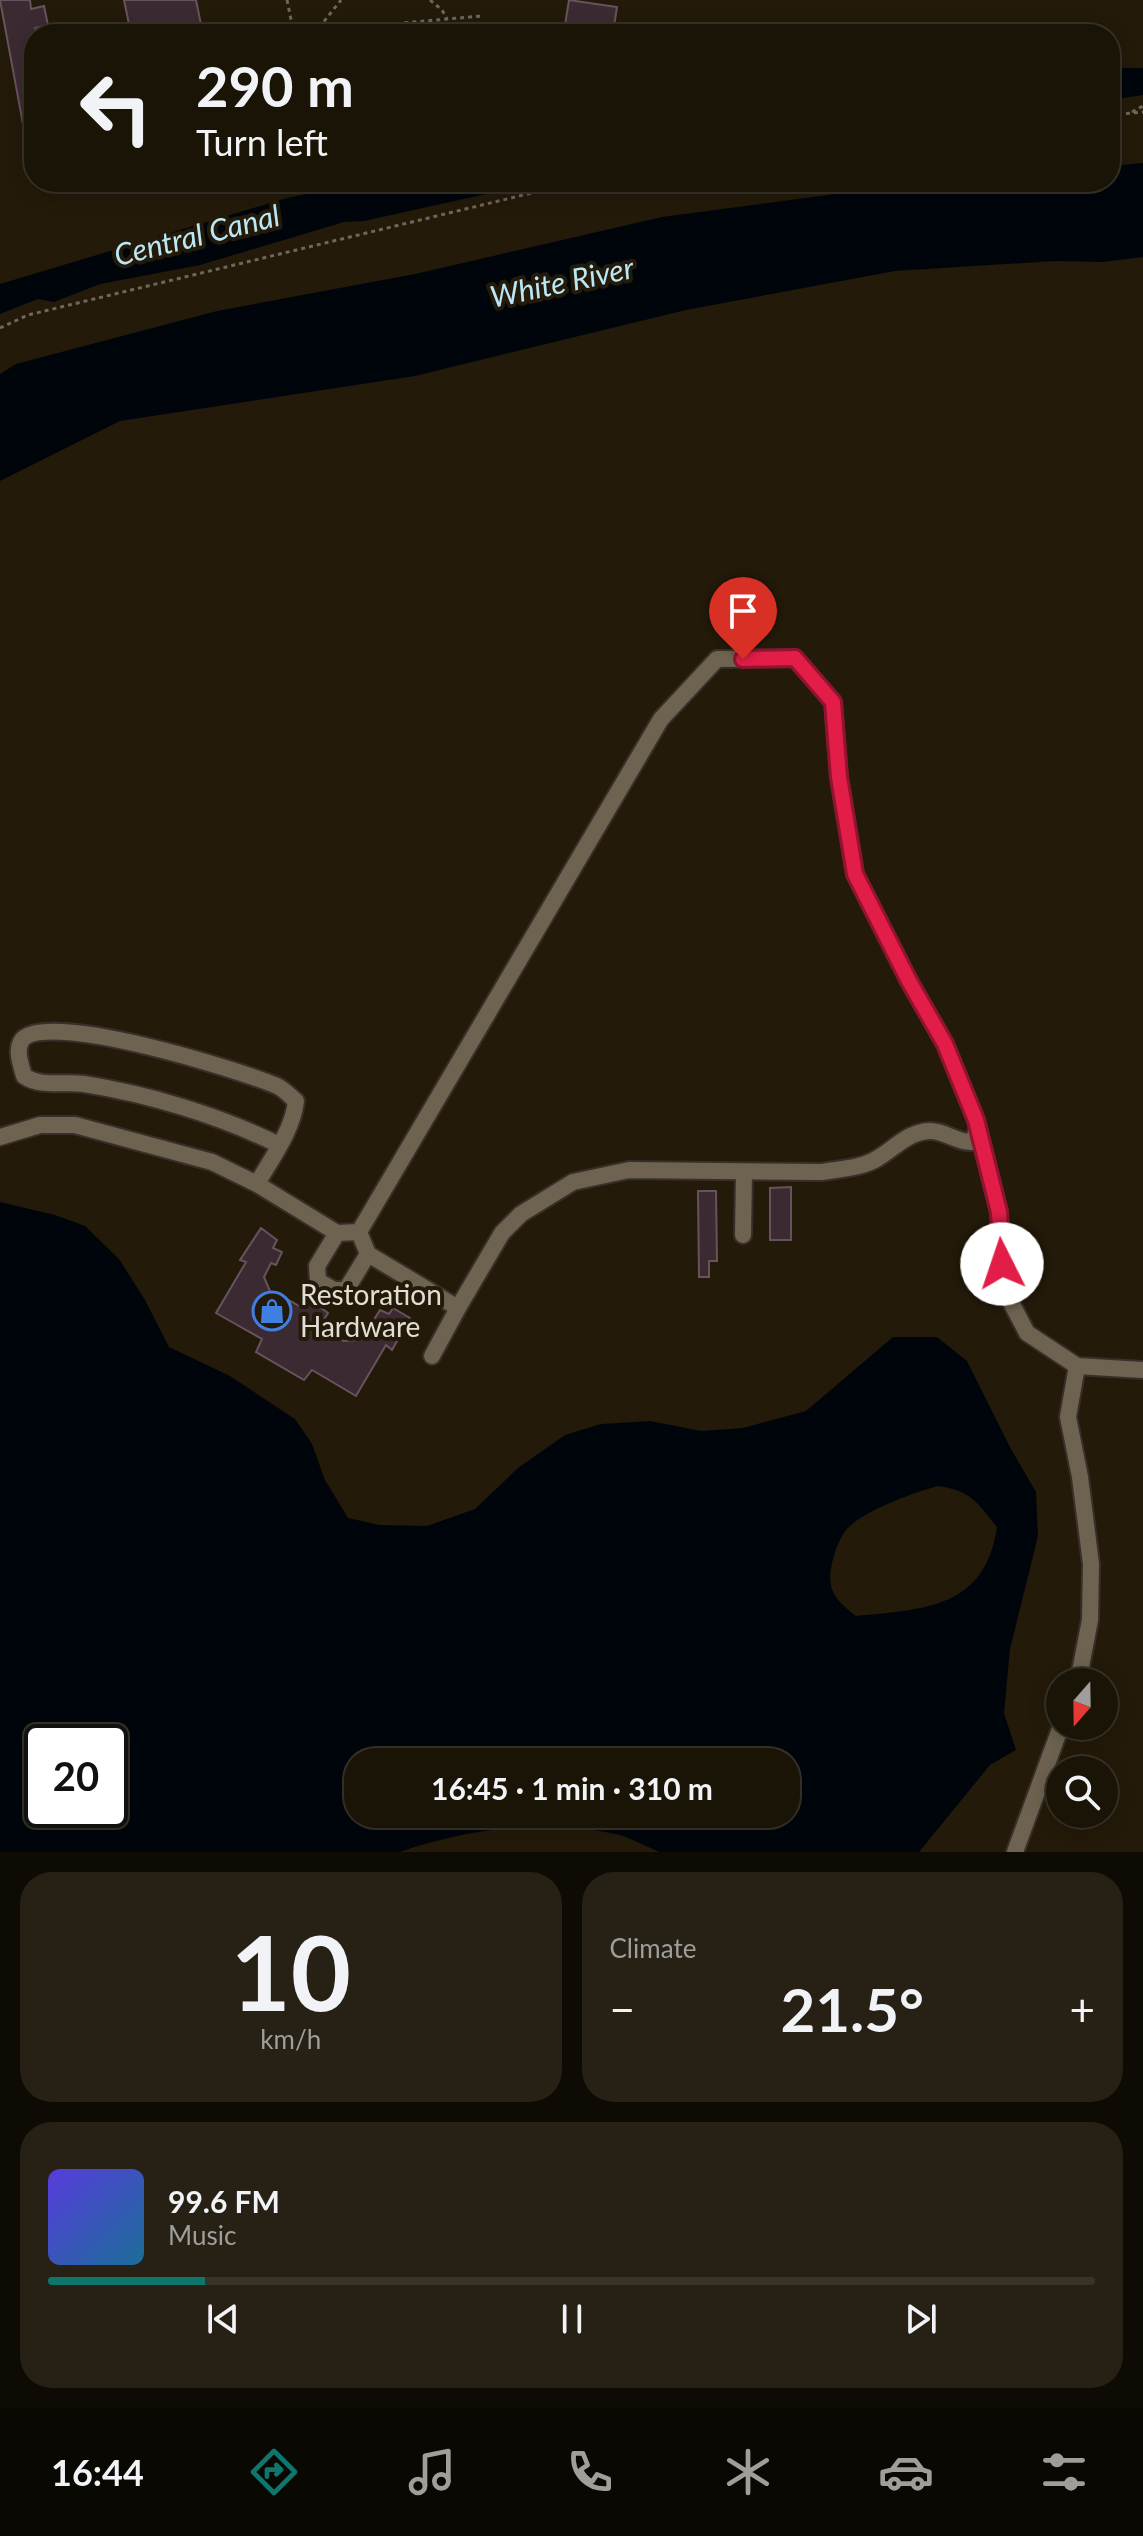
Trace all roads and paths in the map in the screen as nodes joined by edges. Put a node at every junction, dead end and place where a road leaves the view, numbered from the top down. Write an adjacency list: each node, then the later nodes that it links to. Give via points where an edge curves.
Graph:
1 (287, 0): 6 (path)
2 (341, 0): 7 (path)
3 (430, 0): 5 (path)
4 (482, 16): 5 (path)
5 (447, 19): 8 (path)
6 (292, 24)
7 (322, 24)
8 (399, 24)
9 (1143, 106): 11 (path)
10 (1143, 112): 11 (path)
11 (1129, 113): 12 (path)
12 (1120, 114)
13 (536, 192): 14 (path, via 28,315)
14 (0, 328)
15 (978, 1129): 17 (lane, via 972,1142); 19 (lane); 22 (lane, via 945,1044 855,874 833,702 795,658 717,659 661,719)
16 (0, 1137): 21 (lane, via 40,1125 75,1125 212,1162)
17 (966, 1142): 19 (lane); 20 (lane, via 929,1131 851,1168)
18 (279, 1145): 18 (lane, via 296,1101 281,1087 185,1056 80,1032 34,1032 22,1041 18,1054 24,1076 35,1083 81,1083 140,1096 242,1126); 21 (lane)
19 (987, 1166): 28 (lane, via 999,1212 1004,1289 1027,1333)
20 (744, 1172): 24 (lane); 26 (lane, via 629,1170 573,1182 521,1214 502,1233)
21 (257, 1184): 23 (lane)
22 (359, 1232): 23 (lane); 25 (lane)
23 (337, 1233): 25 (lane, via 317,1266 318,1281 346,1290)
24 (743, 1235)
25 (368, 1254): 26 (lane)
26 (458, 1308): 27 (lane)
27 (432, 1356)
28 (1077, 1366): 29 (lane); 30 (lane, via 1068,1417 1091,1564 1090,1620)
29 (1143, 1370)
30 (1081, 1668)
31 (1056, 1740): 32 (lane)
32 (1015, 1852)

